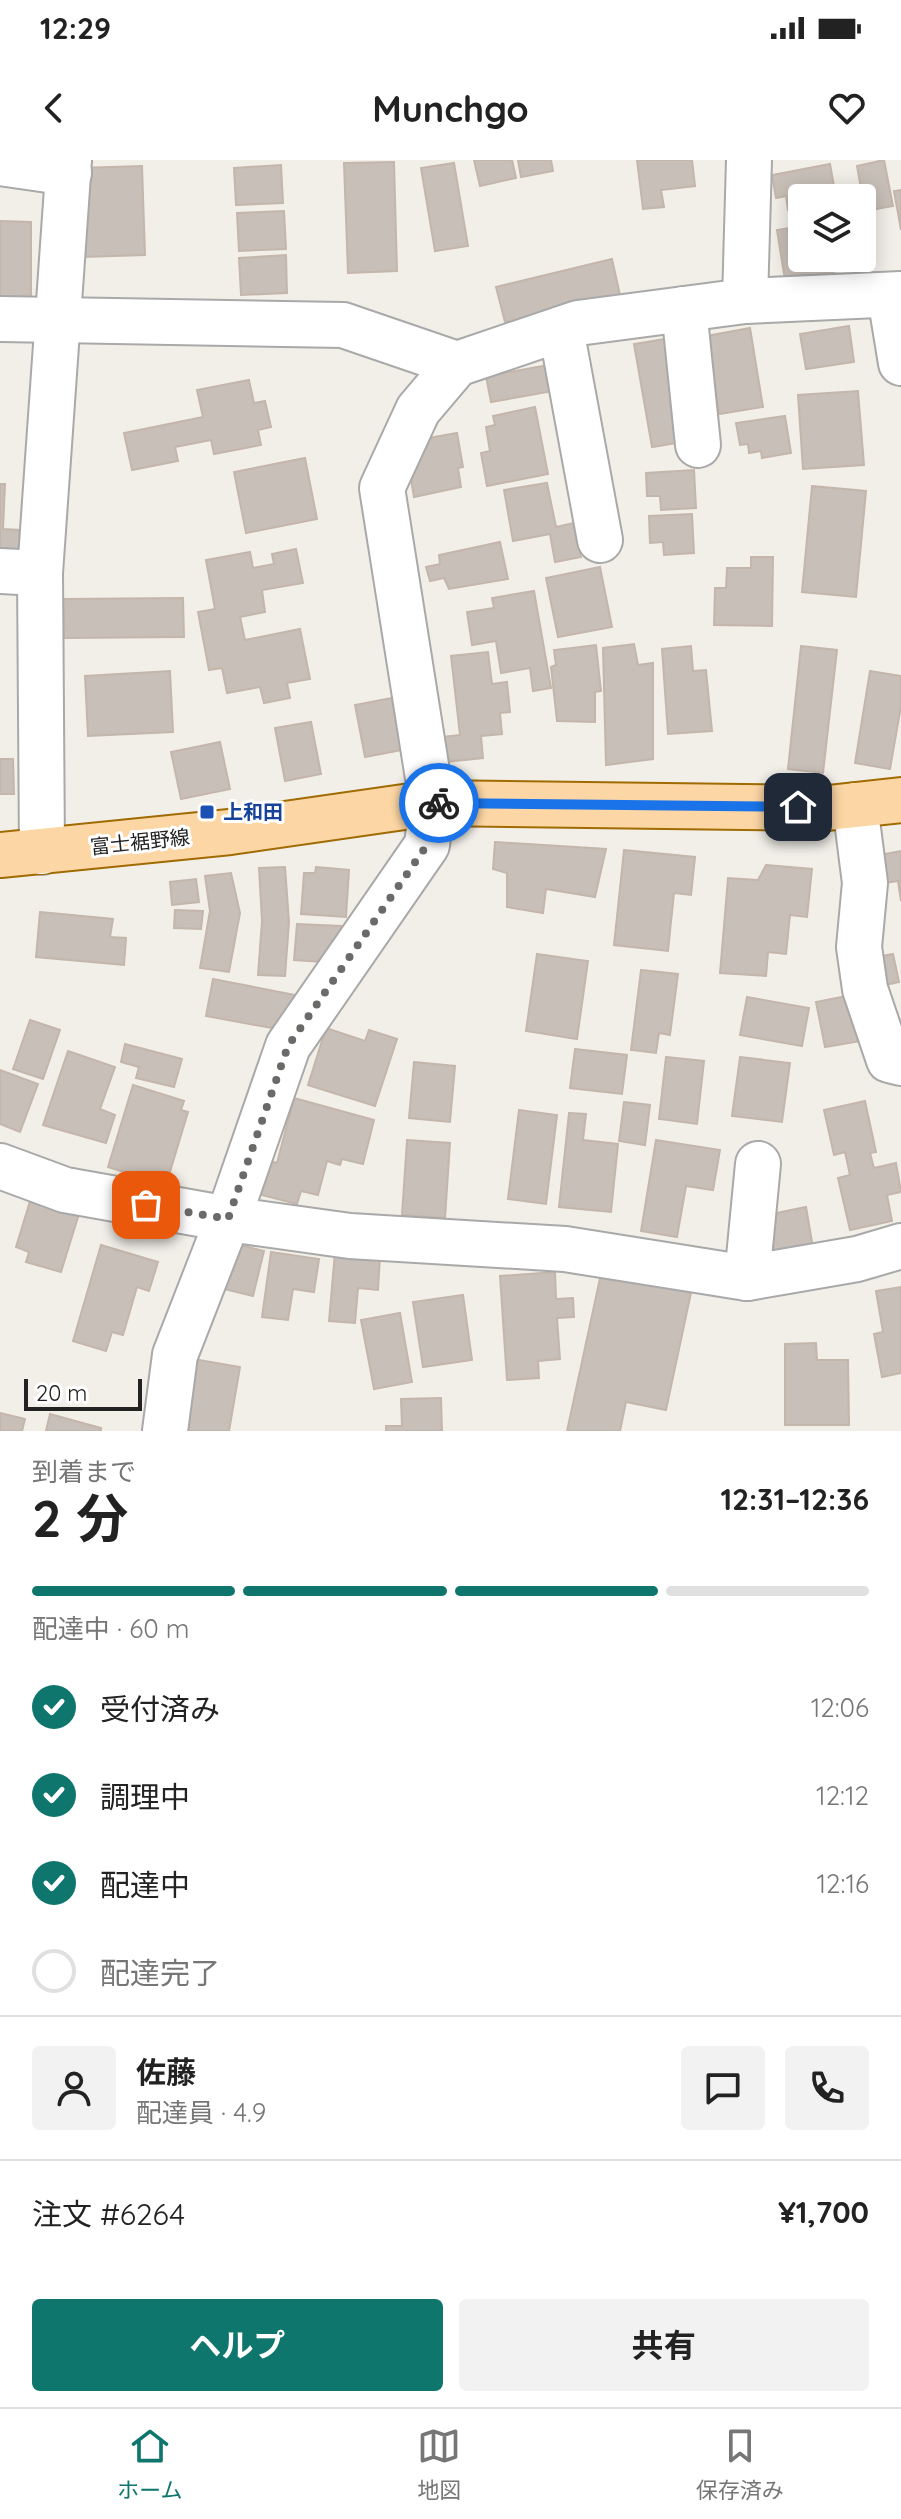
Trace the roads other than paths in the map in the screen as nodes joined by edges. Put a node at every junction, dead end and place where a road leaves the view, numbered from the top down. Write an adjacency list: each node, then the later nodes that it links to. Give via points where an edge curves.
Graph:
1 (749, 160): 5 (street)
2 (0, 163): 3 (street)
3 (69, 166): 8 (street)
4 (896, 295): 5 (street); 10 (street)
5 (745, 301): 6 (street)
6 (684, 309): 9 (street); 12 (street)
7 (0, 319): 8 (street)
8 (60, 319): 11 (street, via 343,325); 14 (street)
9 (561, 329): 11 (street); 13 (street)
10 (901, 363)
11 (457, 364): 16 (street, via 418,410 382,488)
12 (698, 445)
13 (600, 540)
14 (20, 572): 18 (street)
15 (901, 800): 17 (main road, 富士裾野線)
16 (432, 803): 17 (main road, 富士裾野線); 18 (main road, 富士裾野線); 22 (street, via 427,845 288,1046)
17 (855, 805): 19 (street, via 865,883 859,947 865,989)
18 (21, 854)
19 (895, 1061)
20 (758, 1164): 24 (street)
21 (0, 1166): 22 (street, via 65,1190)
22 (228, 1219): 24 (street, via 350,1236 565,1249); 25 (street, via 175,1355)
23 (901, 1246): 24 (street)
24 (747, 1278)
25 (165, 1431)

